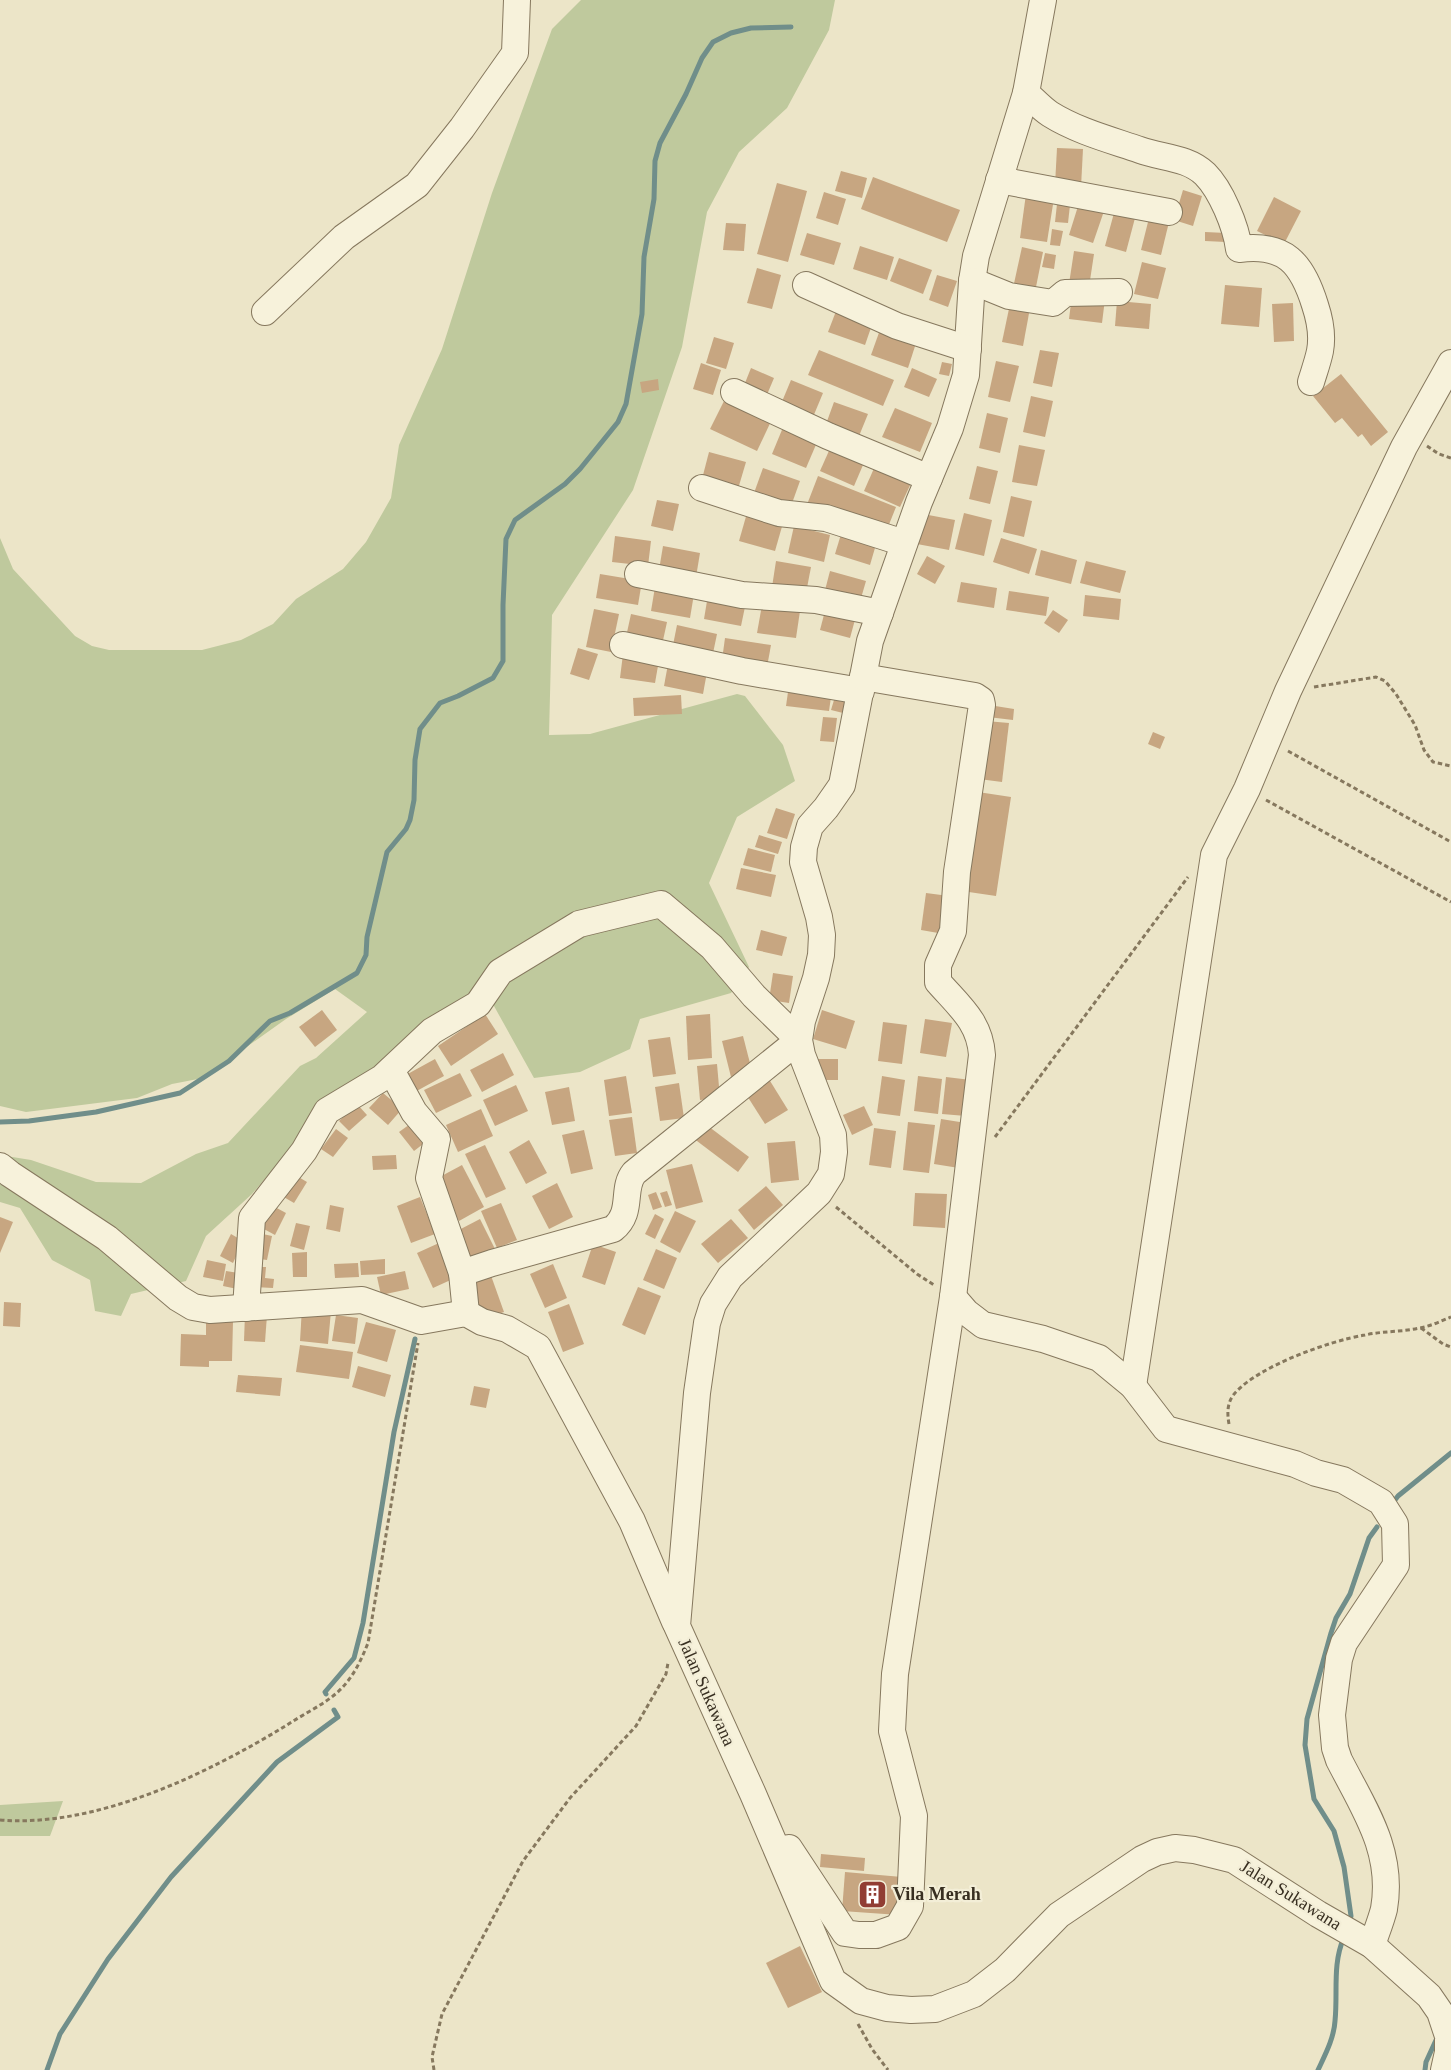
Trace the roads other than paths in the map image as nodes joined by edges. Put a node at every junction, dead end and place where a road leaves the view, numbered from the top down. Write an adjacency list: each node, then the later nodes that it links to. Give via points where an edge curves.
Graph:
1 (516, 0): 9 (street, via 515,54 417,185 344,237)
2 (1043, 0): 3 (street, Jalan Sukawana)
3 (1026, 93): 4 (street, Jalan Sukawana); 12 (street, via 1049,113 1070,124 1143,151 1180,159 1204,173 1220,195 1239,249 1260,246 1294,263 1309,285 1321,325 1320,350)
4 (999, 180): 5 (street); 6 (street, Jalan Sukawana)
5 (1169, 212)
6 (972, 281): 8 (street, via 1009,296 1053,303 1065,293); 10 (street, Jalan Sukawana)
7 (806, 285): 10 (street, via 897,326)
8 (1119, 292)
9 (264, 312)
10 (968, 349): 14 (street, Jalan Sukawana, via 966,375)
11 (1451, 363): 28 (street, via 1404,447 1215,855)
12 (1311, 382)
13 (734, 392): 14 (street)
14 (929, 478): 16 (street, Jalan Sukawana)
15 (702, 488): 16 (street, via 779,513 826,518)
16 (904, 543): 18 (street, Jalan Sukawana)
17 (638, 574): 18 (street, via 742,595 816,600)
18 (880, 613): 20 (street, Jalan Sukawana)
19 (623, 645): 20 (street, via 742,671)
20 (862, 684): 21 (street, Jalan Sukawana, via 842,784 810,826 804,847 803,862 822,935 816,978); 25 (street, via 975,696 982,705 952,931 938,965 938,982 975,1023 982,1055)
21 (799, 1040): 22 (street, via 712,947 661,904 579,924 500,972 477,1004 432,1031); 24 (street, via 634,1173 627,1207 613,1229); 29 (street, Jalan Sukawana, via 801,1055 832,1135 831,1174 819,1193 730,1276 713,1304 697,1392)
22 (391, 1070): 24 (street, via 414,1112 437,1139 429,1178); 26 (street, via 327,1112 304,1151 252,1218)
23 (0, 1166): 26 (street, via 107,1238 186,1303 210,1310)
24 (462, 1273): 27 (street)
25 (953, 1297): 28 (street, via 983,1325 1099,1358); 30 (street, via 892,1706 892,1731 914,1816 910,1906 898,1927 876,1935 845,1933)
26 (246, 1308): 27 (street, via 363,1300 421,1321)
27 (466, 1313): 29 (street, via 507,1329 538,1347 632,1521)
28 (1133, 1386): 31 (street, via 1166,1429 1343,1480 1381,1502 1395,1524 1396,1565 1344,1642 1338,1659 1332,1715 1339,1760 1379,1841 1386,1866 1383,1910)
29 (677, 1626): 30 (street, Jalan Sukawana)
30 (753, 1794): 31 (street, Jalan Sukawana, via 833,1981 861,2001 887,2008 935,2008 974,1994 1005,1970 1059,1915 1142,1859 1175,1848 1234,1860)
31 (1372, 1945): 32 (street, Jalan Sukawana, via 1429,1996 1440,2012 1448,2036)
32 (1444, 2070)

